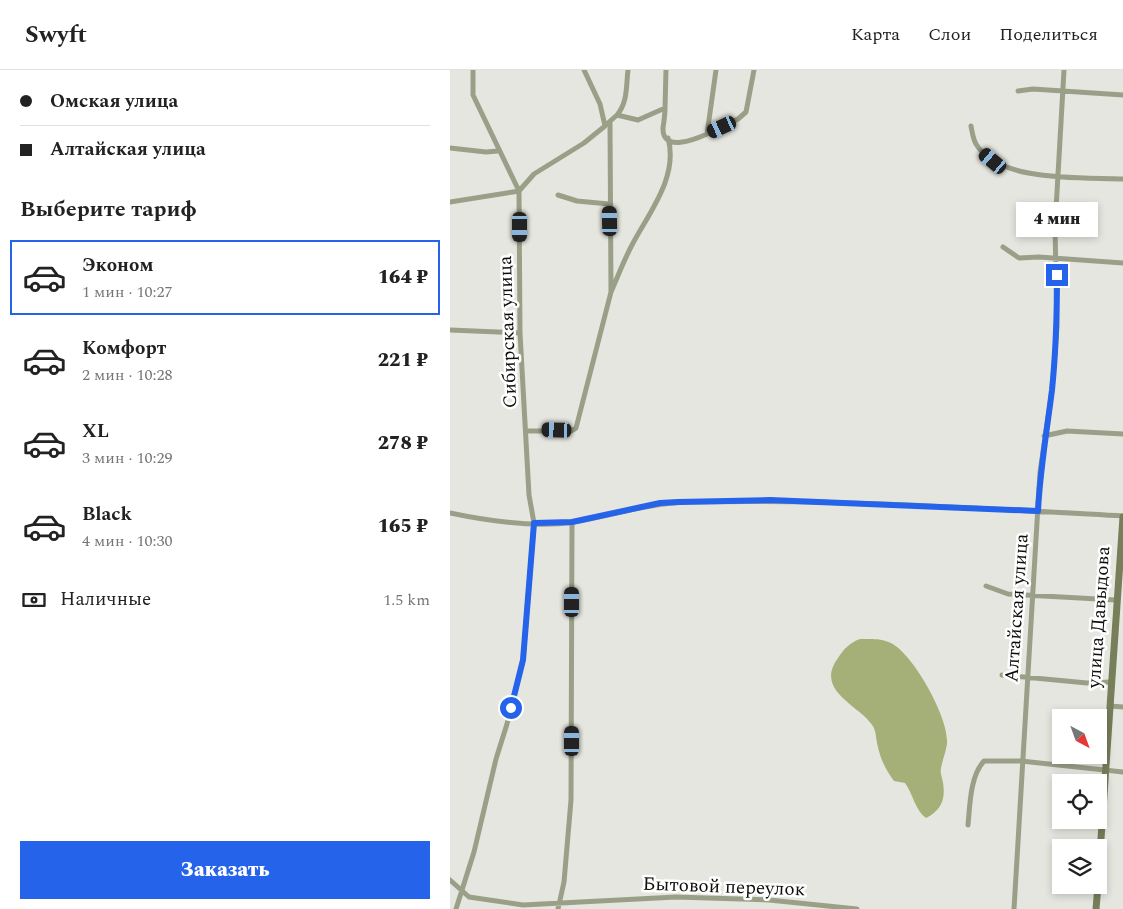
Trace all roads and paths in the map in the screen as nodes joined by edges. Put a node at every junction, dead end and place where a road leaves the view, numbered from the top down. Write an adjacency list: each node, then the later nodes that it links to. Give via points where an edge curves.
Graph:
1 (473, 70): 18 (street, via 472,96)
2 (584, 70): 13 (street, Сибирская улица)
3 (628, 70): 12 (street, via 626,99)
4 (666, 70): 11 (street, Сибирская улица)
5 (716, 70): 15 (street)
6 (754, 70): 15 (street, via 746,112 738,120)
7 (1064, 70): 9 (street, Алтайская улица)
8 (1018, 90): 9 (street)
9 (1064, 93): 10 (street); 19 (street, Алтайская улица)
10 (1123, 95)
11 (665, 108): 12 (street, via 638,120); 16 (street, Сибирская улица, via 663,129)
12 (617, 115): 13 (street)
13 (607, 124): 21 (street, via 559,160 534,174); 24 (street, Сибирская улица)
14 (971, 126): 19 (street, via 975,143 993,161 1016,171)
15 (707, 134): 16 (street, via 679,144)
16 (668, 138): 28 (street, Сибирская улица, via 670,164 660,195 631,246)
17 (450, 148): 18 (street)
18 (498, 151): 21 (street)
19 (1058, 176): 20 (street); 26 (street, Алтайская улица)
20 (1123, 179)
21 (519, 191): 23 (street); 30 (street, Сибирская улица)
22 (558, 195): 24 (street, via 577,201)
23 (450, 202)
24 (609, 204): 28 (street, Сибирская улица)
25 (1003, 247): 26 (street, via 1019,258)
26 (1056, 258): 27 (street); 33 (street, Алтайская улица, via 1057,327)
27 (1123, 263)
28 (611, 292): 31 (street, Сибирская улица, via 576,428 572,431)
29 (450, 330): 30 (street)
30 (520, 333): 31 (street, Сибирская улица)
31 (527, 430): 38 (street, Сибирская улица, via 529,494)
32 (1123, 434): 33 (street, via 1067,431)
33 (1044, 436): 34 (street, Алтайская улица)
34 (1038, 511): 36 (street); 37 (street, via 895,504 660,503); 41 (street, Алтайская улица)
35 (450, 513): 38 (street)
36 (1123, 517): 39 (main road, улица Давыдова)
37 (572, 522): 38 (street); 56 (street, via 571,800)
38 (534, 523): 54 (street, Сибирская улица, via 523,660)
39 (1120, 581): 42 (main road, улица Давыдова)
40 (986, 586): 41 (street, via 1008,594)
41 (1032, 595): 42 (street); 44 (street, Алтайская улица)
42 (1116, 600): 45 (main road, улица Давыдова)
43 (1002, 675): 44 (street)
44 (1027, 677): 45 (street); 48 (street, Алтайская улица)
45 (1111, 682): 46 (main road, улица Давыдова)
46 (1110, 706): 47 (street); 49 (main road, улица Давыдова)
47 (1123, 707)
48 (1022, 761): 49 (street); 51 (street, via 984,761 973,786); 60 (street, Алтайская улица)
49 (1105, 770): 50 (street); 52 (main road, улица Давыдова)
50 (1123, 772)
51 (968, 825)
52 (1101, 839)
53 (450, 880): 54 (street, Бытовой переулок)
54 (462, 890): 57 (street, Бытовой переулок, via 469,896); 58 (street, Сибирская улица)
55 (1097, 894): 61 (main road)
56 (559, 906): 57 (street, Бытовой переулок); 59 (street, Бытовой переулок, via 676,896 769,900)
57 (523, 907)
58 (456, 909)
59 (857, 909)
60 (1014, 909)
61 (1096, 909)

